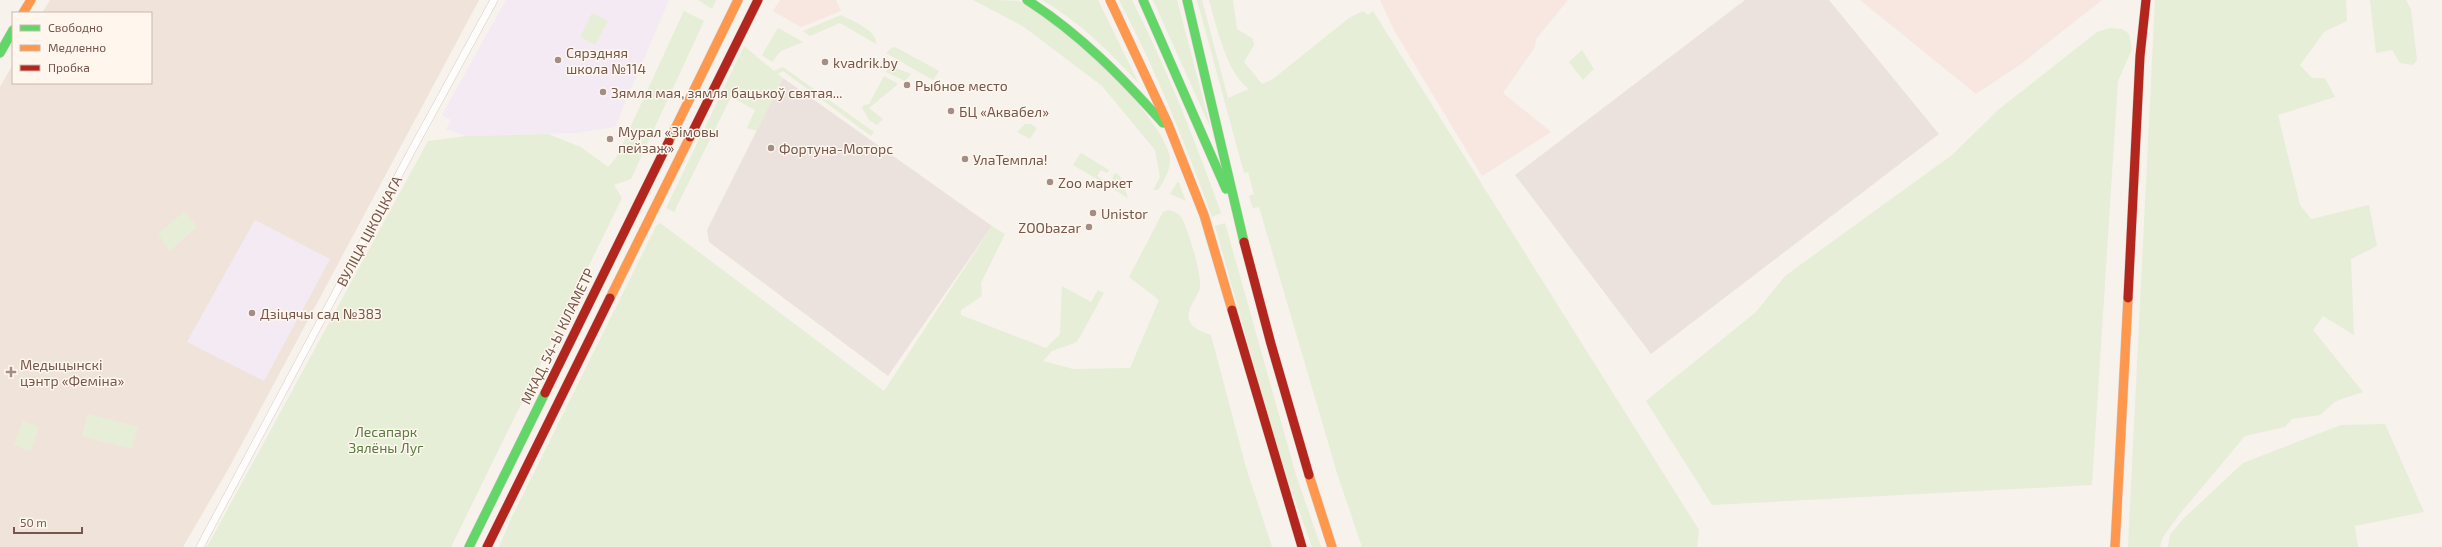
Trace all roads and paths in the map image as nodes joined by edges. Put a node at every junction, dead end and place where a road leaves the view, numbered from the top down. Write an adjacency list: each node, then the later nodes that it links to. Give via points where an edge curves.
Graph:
1 (30, 0): 11 (main road)
2 (494, 0): 17 (street, ВУЛІЦА ЦІКОЦКАГА)
3 (738, 0): 18 (main road, МКАД, 54-Ы КІЛАМЕТР)
4 (758, 0): 19 (main road)
5 (1027, 0): 15 (main road, via 1076,32 1164,123)
6 (1110, 0): 15 (main road)
7 (1143, 0): 16 (main road)
8 (1187, 0): 16 (main road)
9 (2138, 0): 14 (main road)
10 (2146, 0): 14 (main road)
11 (24, 12)
12 (12, 32): 13 (main road)
13 (0, 53)
14 (2140, 56): 22 (main road)
15 (1172, 136): 20 (main road, via 1207,224)
16 (1237, 214): 21 (main road, via 1307,473)
17 (200, 547)
18 (469, 547)
19 (487, 547)
20 (1302, 547)
21 (1332, 547)
22 (2116, 547)

